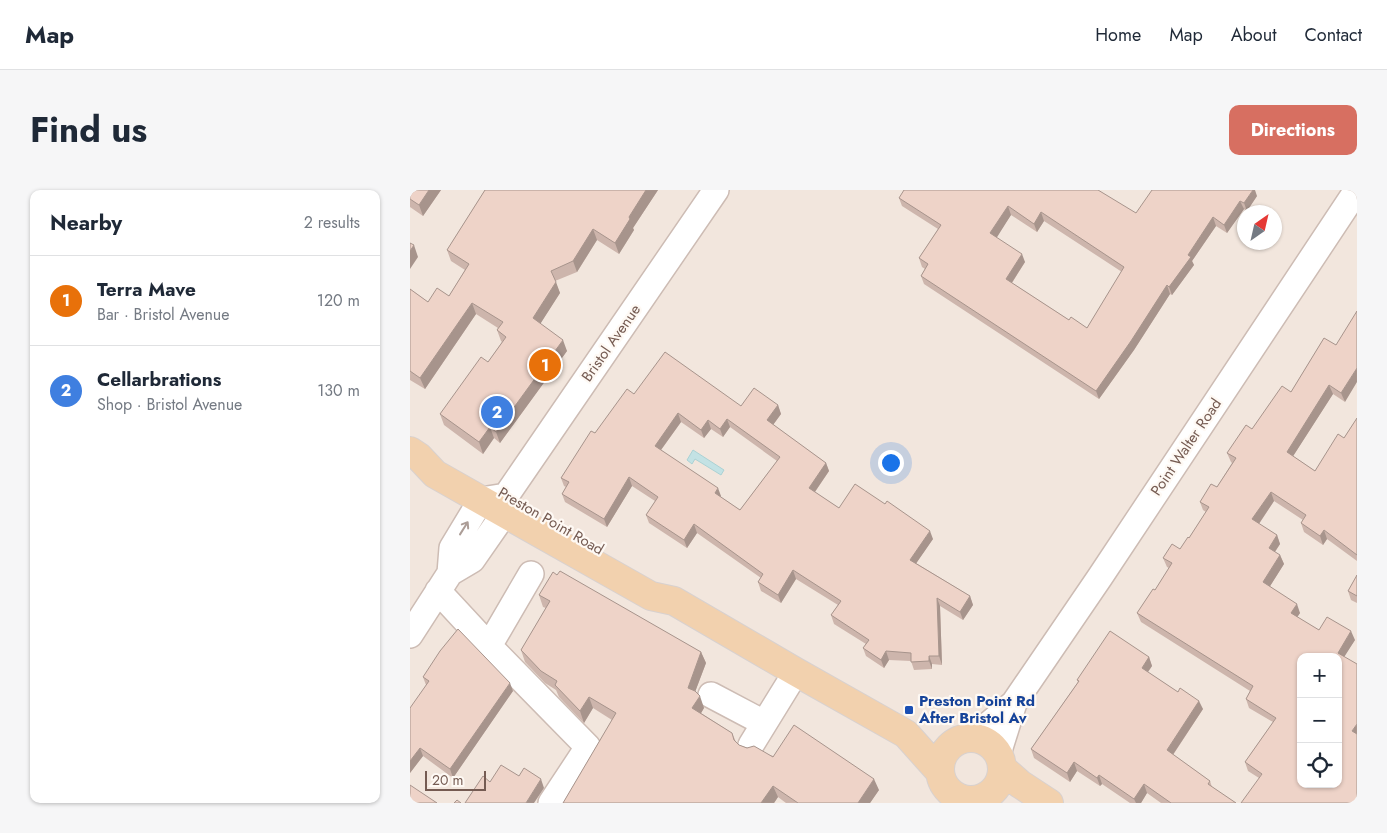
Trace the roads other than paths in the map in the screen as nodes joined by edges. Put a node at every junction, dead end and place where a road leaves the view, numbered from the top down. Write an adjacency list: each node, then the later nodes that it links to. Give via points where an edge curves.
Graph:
1 (716, 190): 4 (street, Bristol Avenue)
2 (1357, 190): 11 (street, Point Walter Road)
3 (415, 454): 4 (main road, Preston Point Road, via 435,474)
4 (502, 496): 6 (street, Bristol Avenue, via 472,560); 9 (main road, Preston Point Road, via 651,596 674,601)
5 (532, 574): 8 (street)
6 (444, 582): 7 (street, Bristol Avenue); 8 (street)
7 (410, 635)
8 (489, 646): 19 (street, via 588,747)
9 (796, 672): 12 (street); 13 (main road, Preston Point Road)
10 (711, 695): 12 (street)
11 (1014, 703): 14 (street, Point Walter Road); 16 (street, Point Walter Road)
12 (764, 724): 15 (street)
13 (906, 734): 14 (main road, Preston Point Road); 17 (main road, Preston Point Road)
14 (964, 740): 16 (main road, via 987,743 993,747); 17 (main road, Point Walter Road, via 949,747 944,755)
15 (751, 744)
16 (1000, 761): 18 (main road, Point Walter Road, via 998,784); 20 (main road, via 1020,784)
17 (942, 787): 18 (main road, Point Walter Road, via 957,796)
18 (983, 800)
19 (551, 803)
20 (1048, 803)

